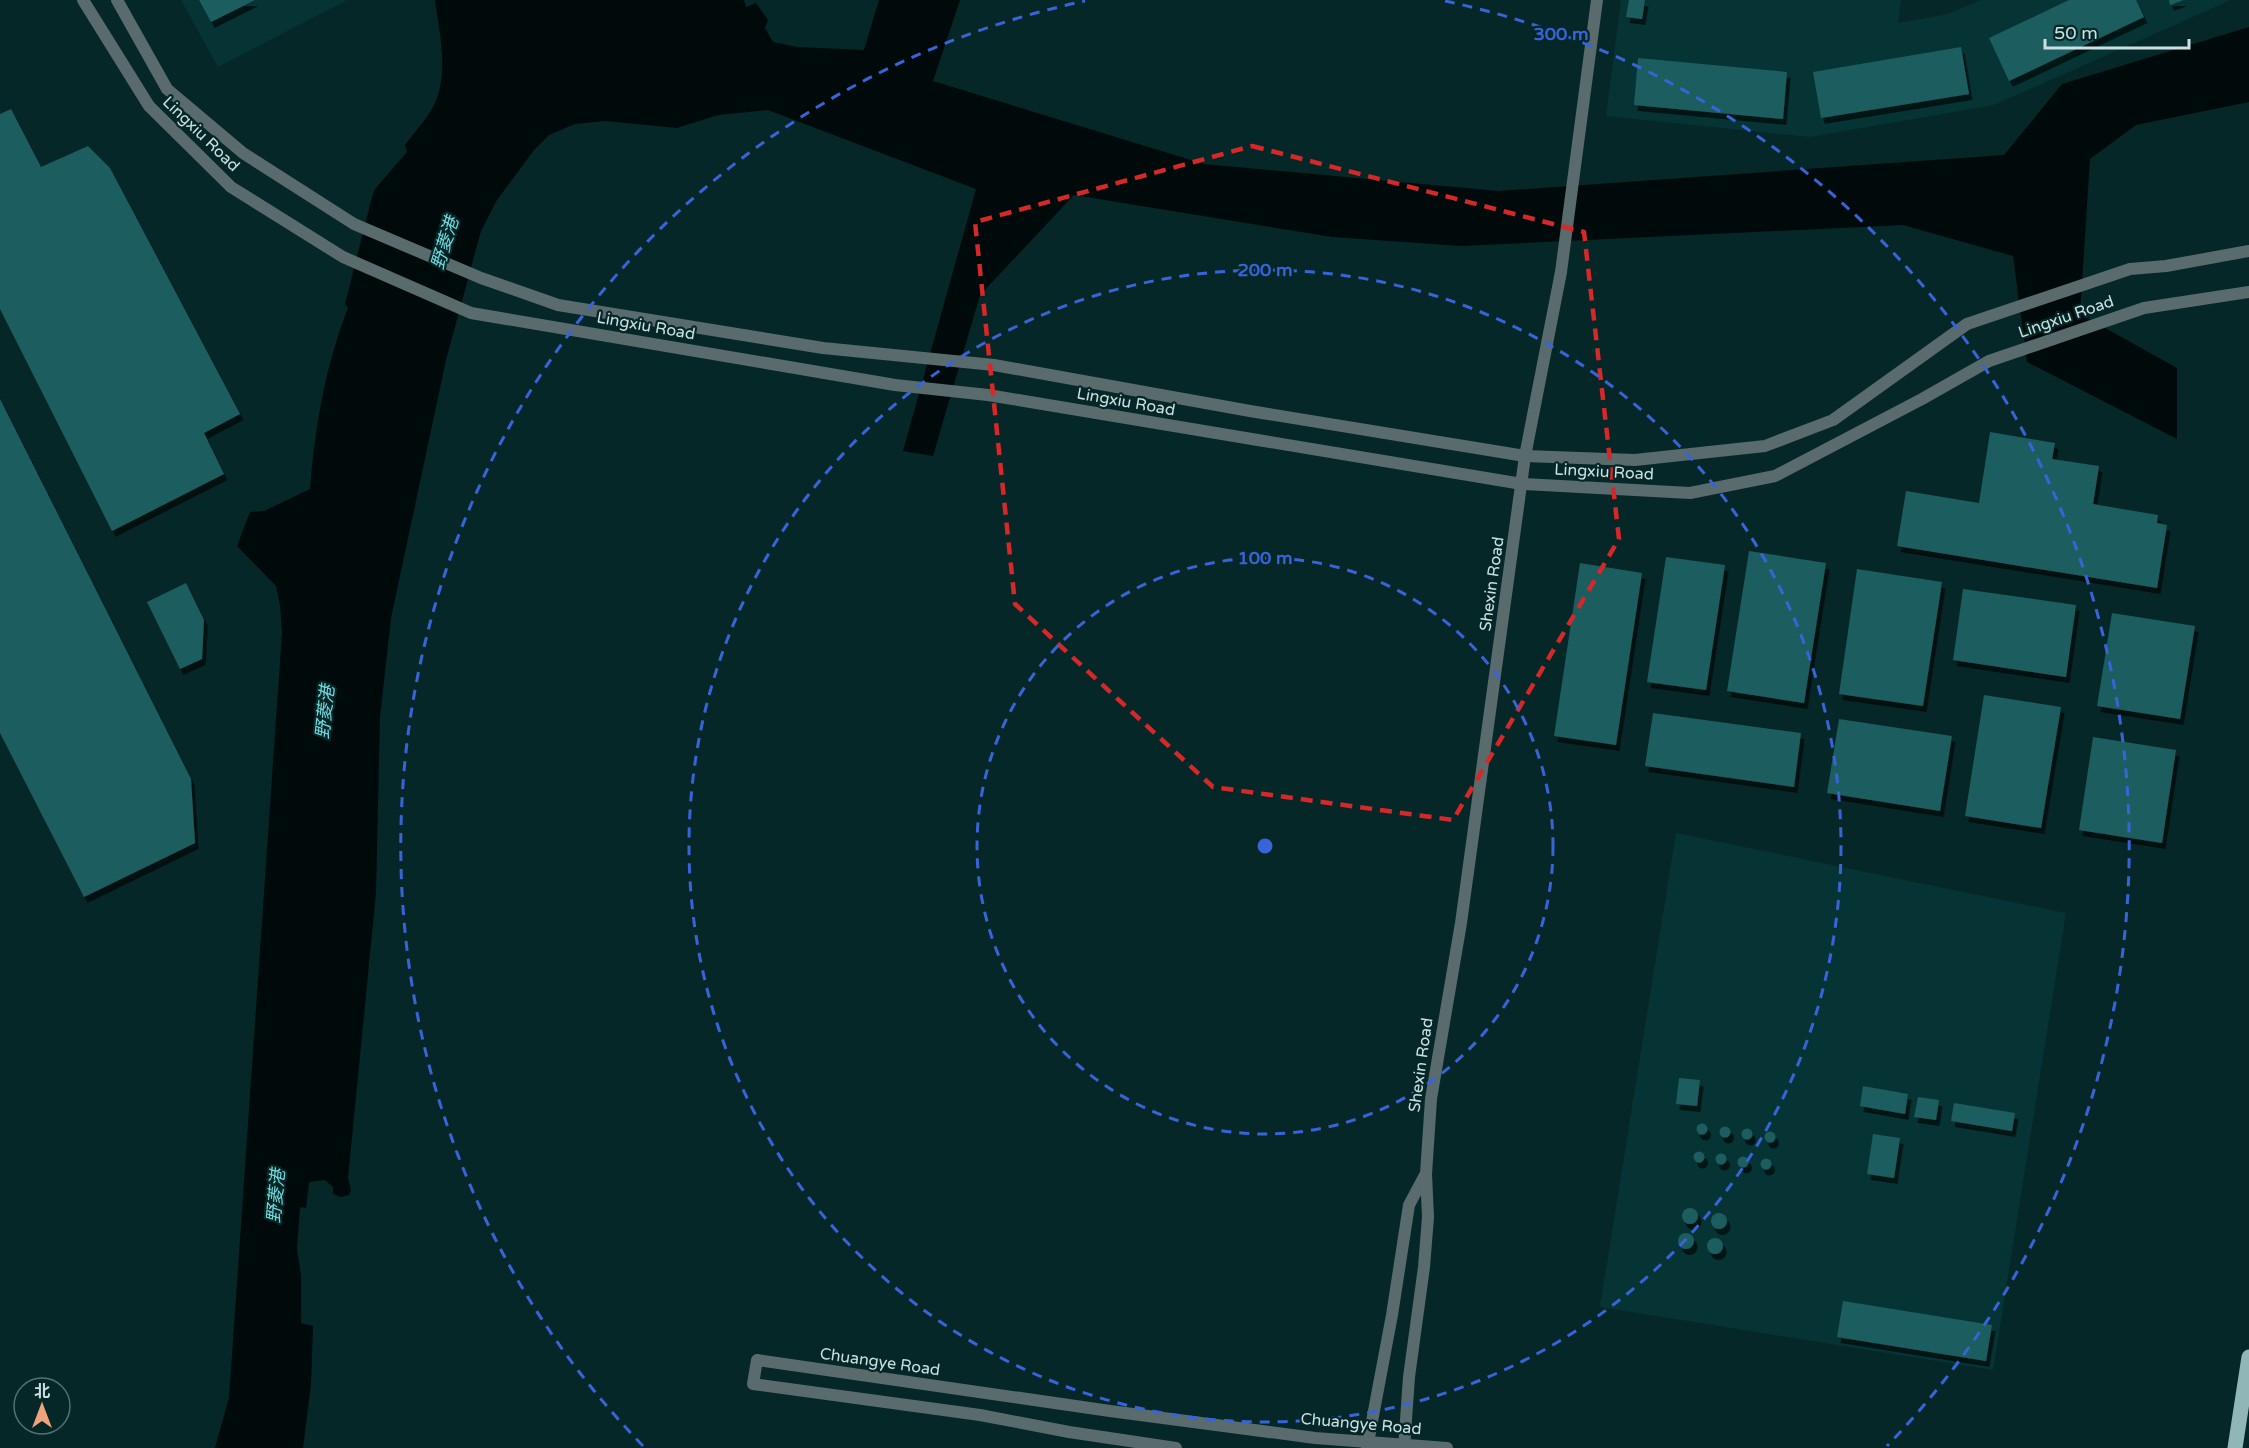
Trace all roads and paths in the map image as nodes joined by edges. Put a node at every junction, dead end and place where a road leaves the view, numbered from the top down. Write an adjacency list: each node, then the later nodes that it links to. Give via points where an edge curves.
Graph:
1 (82, 0): 7 (street, Lingxiu Road, via 149,106 231,186 343,257 471,313)
2 (117, 0): 6 (street, Lingxiu Road, via 167,89 243,153 354,224 481,278 558,305 823,348 994,365)
3 (1597, 0): 6 (street, Shexin Road, via 1561,272)
4 (2249, 251): 6 (street, Lingxiu Road, via 2130,269 1967,324 1833,420 1765,446 1635,460)
5 (2249, 292): 7 (street, Lingxiu Road, via 2144,308 1989,361 1775,476 1690,493)
6 (1525, 456): 7 (street, Shexin Road)
7 (1522, 484): 8 (street, Shexin Road, via 1461,923 1431,1099)
8 (1426, 1174): 10 (street, Shexin Road, via 1409,1205); 11 (street, Shexin Road, via 1428,1217)
9 (2249, 1357): 14 (main road)
10 (1368, 1445): 11 (street, Chuangye Road); 12 (street, Chuangye Road, via 757,1360 753,1383)
11 (1404, 1446): 13 (street, Chuangye Road)
12 (1176, 1448)
13 (1447, 1448)
14 (2235, 1448)

